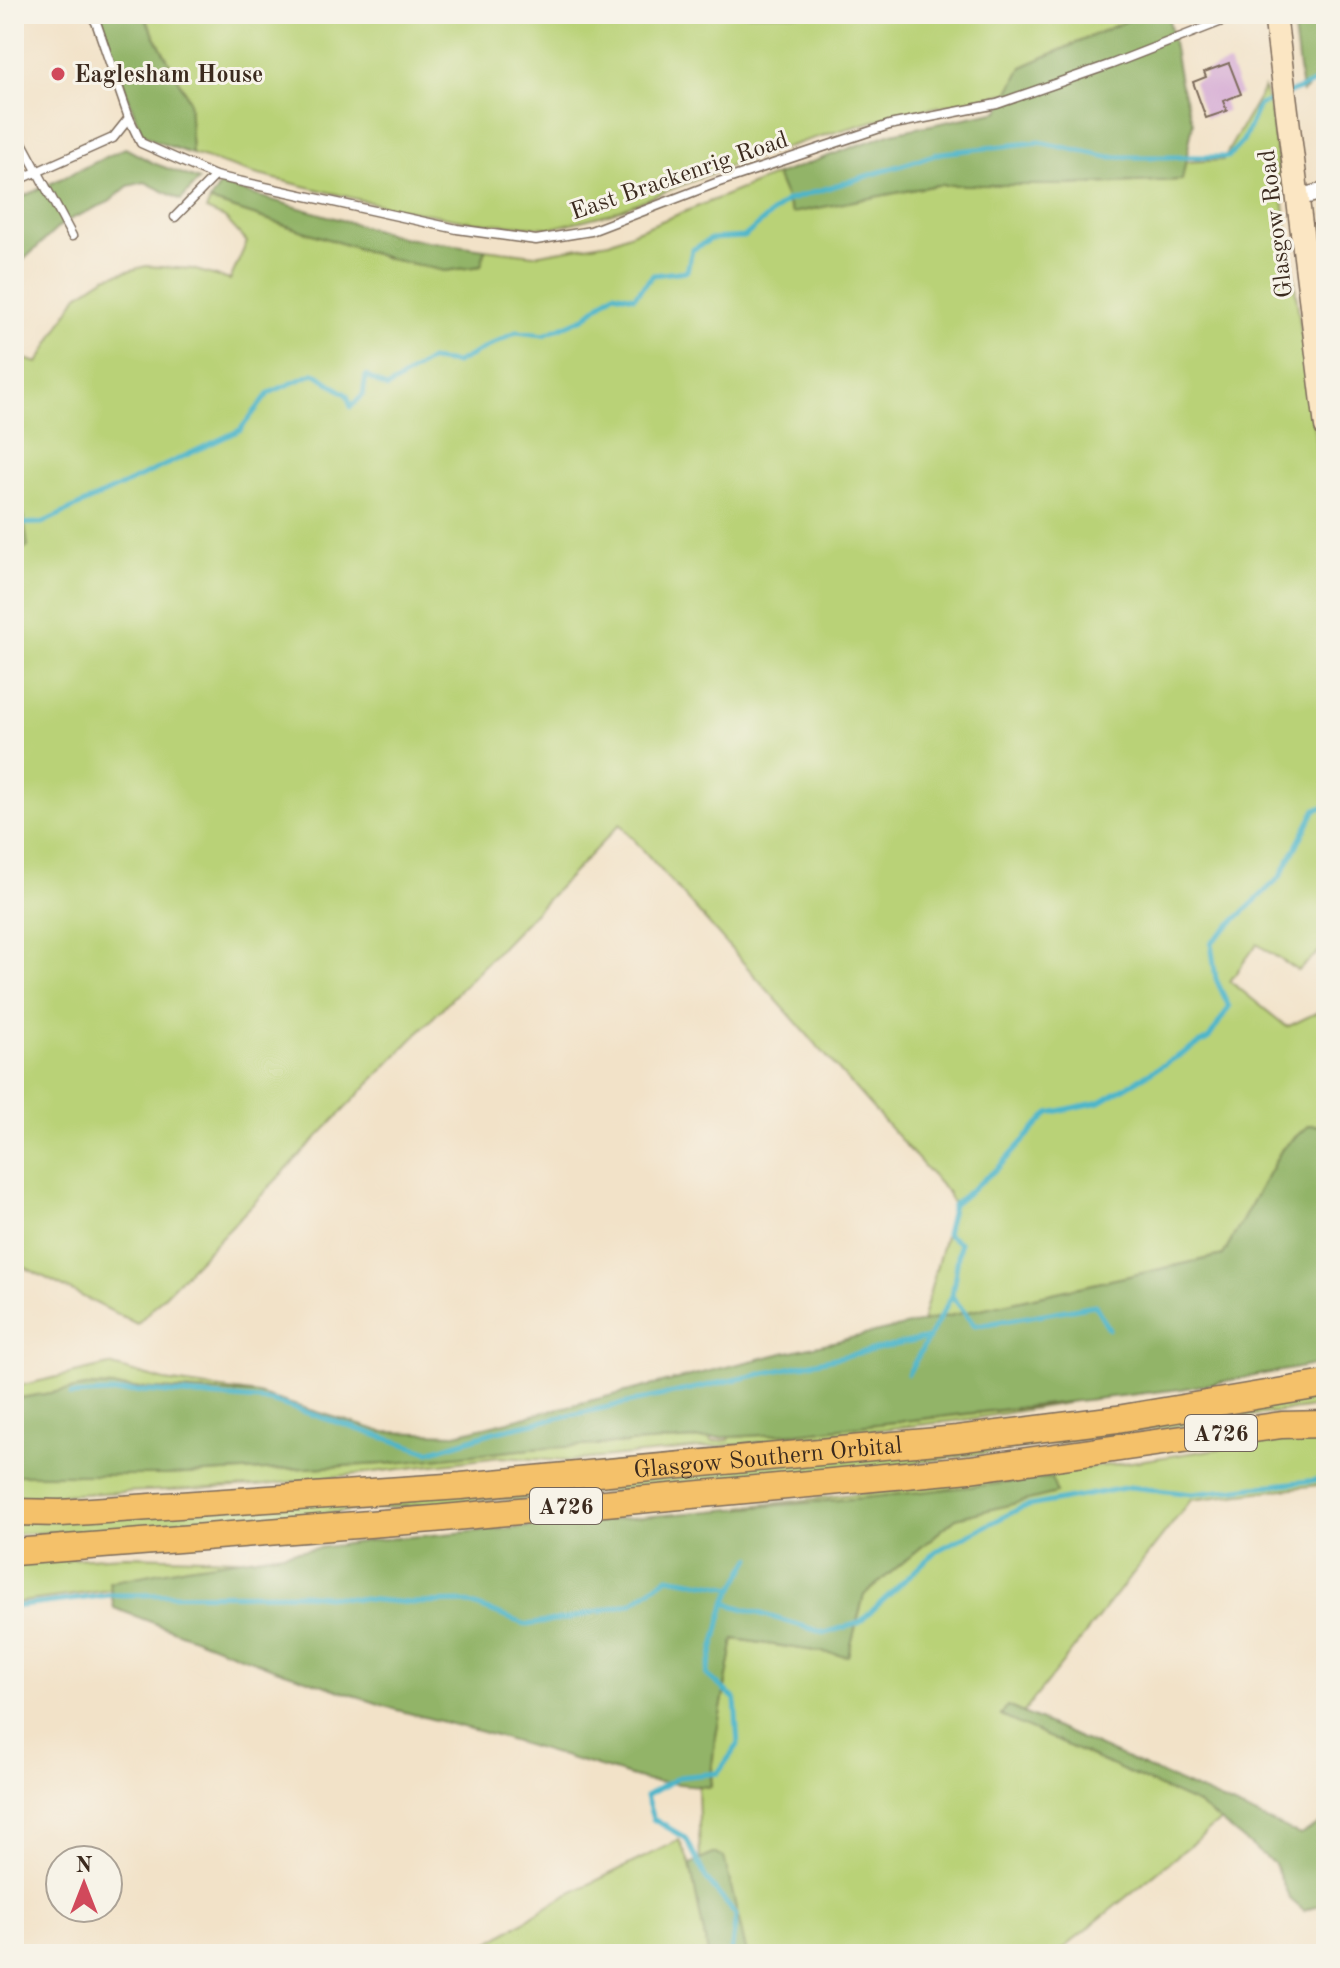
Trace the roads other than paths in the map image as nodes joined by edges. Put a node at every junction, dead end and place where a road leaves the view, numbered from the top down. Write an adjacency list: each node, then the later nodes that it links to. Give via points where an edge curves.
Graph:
1 (90, 14): 4 (lane, East Brackenrig Road)
2 (1264, 14): 7 (lane, East Brackenrig Road, via 1222,21 997,104 889,125 591,231 536,240 457,229)
3 (1275, 14): 10 (main road, Glasgow Road)
4 (129, 118): 6 (lane, via 113,138); 7 (lane, East Brackenrig Road, via 141,143)
5 (20, 139): 6 (lane)
6 (37, 172): 8 (lane); 12 (lane)
7 (215, 176): 11 (lane)
8 (14, 182)
9 (1326, 191): 10 (street)
10 (1299, 197): 13 (main road, Glasgow Road)
11 (175, 217)
12 (72, 236)
13 (1326, 427)
14 (1326, 1384): 16 (highway, Glasgow Southern Orbital / A726, via 957,1439 461,1486)
15 (1326, 1424): 17 (highway, Glasgow Southern Orbital / A726, via 1282,1425 970,1469)
16 (14, 1512)
17 (14, 1552)

